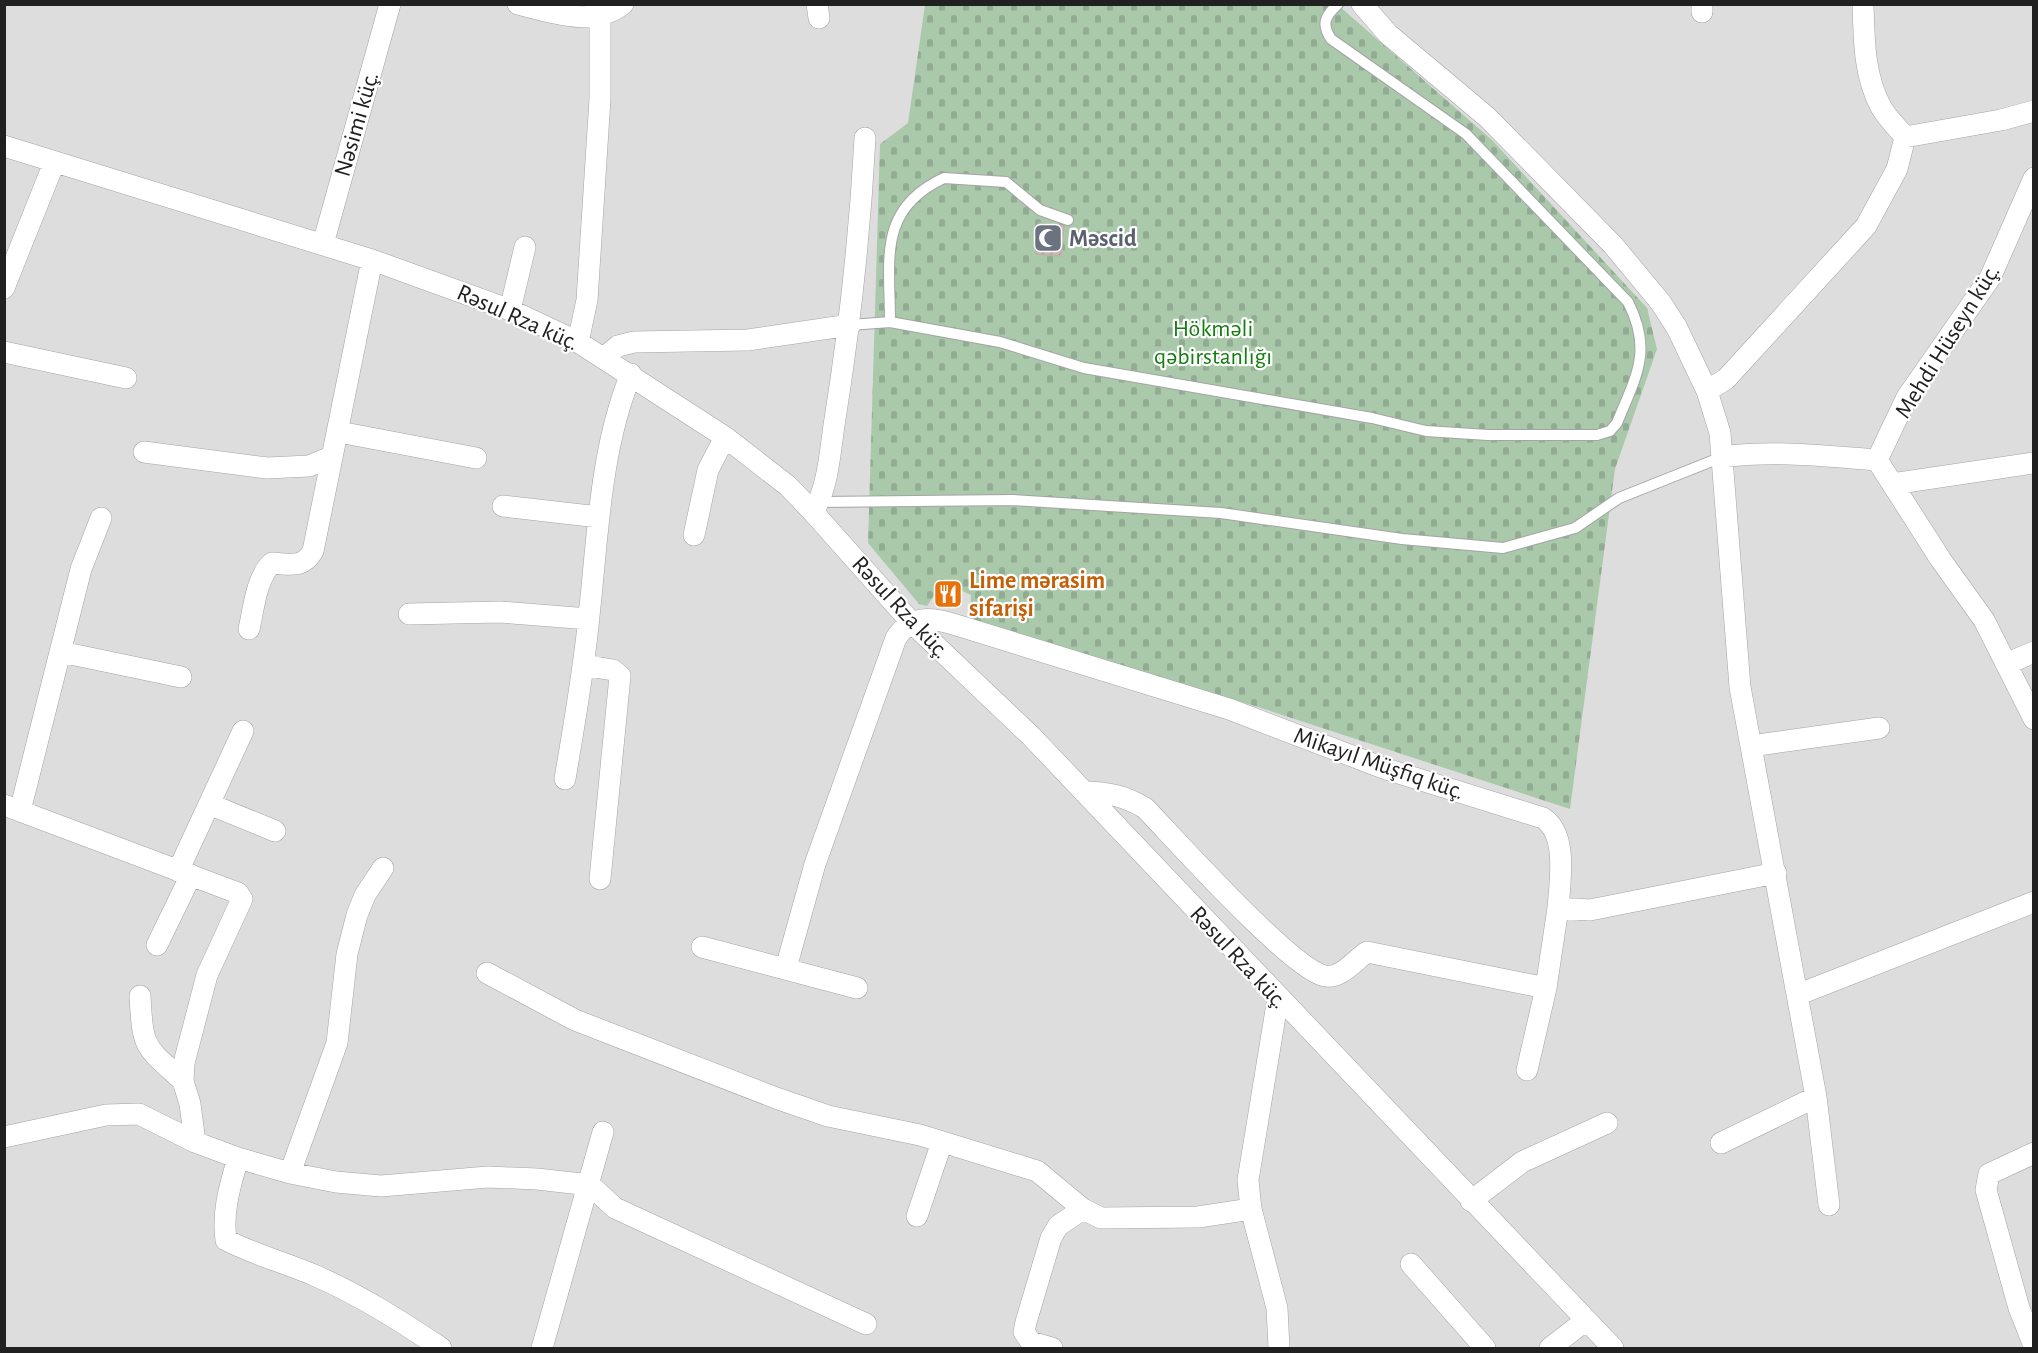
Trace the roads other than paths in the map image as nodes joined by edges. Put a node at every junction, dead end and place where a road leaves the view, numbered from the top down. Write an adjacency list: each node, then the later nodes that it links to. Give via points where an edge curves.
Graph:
1 (390, 4): 15 (street, Nəsimi küç.)
2 (518, 4): 7 (street, via 568,16)
3 (623, 4): 7 (street)
4 (1338, 4): 20 (lane, via 1324,21 1331,39 1466,134 1628,302 1642,337 1640,360 1617,423 1610,431 1597,435 1426,431 1372,418 1084,368 1000,342)
5 (1362, 4): 27 (street, via 1388,34 1487,117 1613,245 1661,303)
6 (1863, 4): 9 (street, via 1864,48 1871,83 1882,108)
7 (600, 15): 22 (street, via 600,99 586,300)
8 (2034, 111): 9 (street)
9 (1905, 137): 27 (street, via 1897,169 1866,226 1726,379)
10 (865, 138): 21 (street)
11 (4, 146): 12 (street, Rəsul Rza küç.)
12 (54, 163): 15 (street, Rəsul Rza küç.); 18 (street)
13 (2034, 178): 34 (street, Mehdi Hüseyn küç., via 1990,278 1907,397)
14 (1068, 220): 20 (lane, via 1041,210 1006,182 944,178 934,182 901,210 894,224 890,243)
15 (323, 244): 17 (street, Rəsul Rza küç.)
16 (525, 247): 19 (street)
17 (372, 260): 19 (street, Rəsul Rza küç.); 28 (street)
18 (4, 288)
19 (510, 310): 22 (street, Rəsul Rza küç.)
20 (890, 322): 21 (lane)
21 (850, 325): 24 (street, via 748,340 634,342 618,346); 38 (street)
22 (578, 342): 24 (street, Rəsul Rza küç.)
23 (4, 352): 26 (street)
24 (605, 357): 25 (street, Rəsul Rza küç.)
25 (631, 374): 29 (street, Rəsul Rza küç.); 39 (street, via 617,410)
26 (126, 378)
27 (1707, 391): 32 (street, via 1716,417)
28 (339, 432): 31 (street); 33 (street)
29 (725, 436): 38 (street, Rəsul Rza küç.); 41 (street, via 708,470)
30 (144, 452): 31 (street, via 267,468 309,466)
31 (331, 457): 45 (street, via 314,551 308,561 298,565 272,563 266,568)
32 (1722, 457): 34 (street, via 1758,452); 38 (lane, via 1619,498 1575,528 1503,548 1402,539 1221,513 1013,500); 54 (street, via 1740,687)
33 (476, 458)
34 (1877, 460): 36 (street)
35 (2034, 463): 36 (street)
36 (1892, 484): 48 (street, via 1984,620)
37 (503, 506): 39 (street)
38 (816, 507): 44 (street, Rəsul Rza küç.)
39 (599, 517): 43 (street)
40 (100, 518): 46 (street, via 81,569)
41 (694, 535)
42 (409, 614): 43 (street, via 500,612)
43 (589, 619): 49 (street)
44 (911, 622): 56 (street, Rəsul Rza küç.); 65 (street, Mikayıl Müşfiq küç., via 921,619 953,624 1229,709 1386,769 1543,818 1558,835); 68 (street, via 896,638 815,864)
45 (249, 629)
46 (61, 652): 50 (street); 58 (street)
47 (2034, 652): 48 (street)
48 (2006, 664): 51 (street)
49 (583, 665): 55 (street); 63 (street, via 613,670 620,676)
50 (181, 676)
51 (2034, 719)
52 (1880, 728): 54 (street)
53 (243, 731): 57 (street)
54 (1751, 746): 62 (street)
55 (566, 779)
56 (1084, 792): 71 (street, via 1127,798 1144,808 1288,955 1324,976 1342,972 1368,952); 74 (street, Rəsul Rza küç.)
57 (209, 804): 59 (street); 61 (street)
58 (12, 808): 61 (street)
59 (275, 831)
60 (383, 868): 86 (street, via 357,915 347,954 337,1043)
61 (184, 873): 66 (street); 76 (street, via 238,893 242,899 207,975 194,1018)
62 (1776, 873): 65 (street, via 1590,910); 72 (street)
63 (600, 879)
64 (2034, 902): 72 (street)
65 (1558, 908): 71 (street, Mikayıl Müşfiq küç.)
66 (157, 945)
67 (702, 947): 68 (street)
68 (786, 968): 70 (street)
69 (487, 974): 82 (street, via 575,1020 776,1098 828,1116)
70 (856, 988)
71 (1546, 988): 75 (street, Mikayıl Müşfiq küç.)
72 (1797, 995): 77 (street)
73 (140, 996): 76 (street, via 146,1047)
74 (1278, 998): 88 (street, Rəsul Rza küç.); 91 (street, via 1250,1157)
75 (1527, 1070)
76 (183, 1081): 81 (street)
77 (1816, 1097): 83 (street); 89 (street)
78 (1607, 1123): 88 (street, via 1522,1162)
79 (603, 1132): 87 (street)
80 (4, 1137): 81 (street, via 106,1115 139,1114)
81 (195, 1142): 85 (street)
82 (942, 1142): 90 (street, via 1037,1171); 92 (street)
83 (1721, 1143)
84 (2034, 1153): 96 (street, via 1989,1174 1986,1190 2019,1308)
85 (238, 1158): 86 (street); 97 (street, via 226,1201 226,1240 317,1276)
86 (290, 1173): 87 (street, via 381,1186 488,1177)
87 (590, 1185): 95 (street, via 615,1208); 98 (street)
88 (1471, 1201): 94 (street, Rəsul Rza küç.)
89 (1829, 1205)
90 (1083, 1209): 91 (street, via 1101,1218 1117,1220 1198,1217); 99 (street, via 1058,1226 1051,1238 1026,1322 1024,1332 1031,1342)
91 (1251, 1209): 100 (street, via 1277,1308)
92 (917, 1216)
93 (1411, 1264): 101 (street)
94 (1585, 1320): 102 (street); 103 (street, Rəsul Rza küç.)
95 (866, 1324)
96 (2034, 1346)
97 (441, 1348)
98 (543, 1348)
99 (1052, 1348)
100 (1279, 1348)
101 (1485, 1348)
102 (1550, 1348)
103 (1613, 1348)

